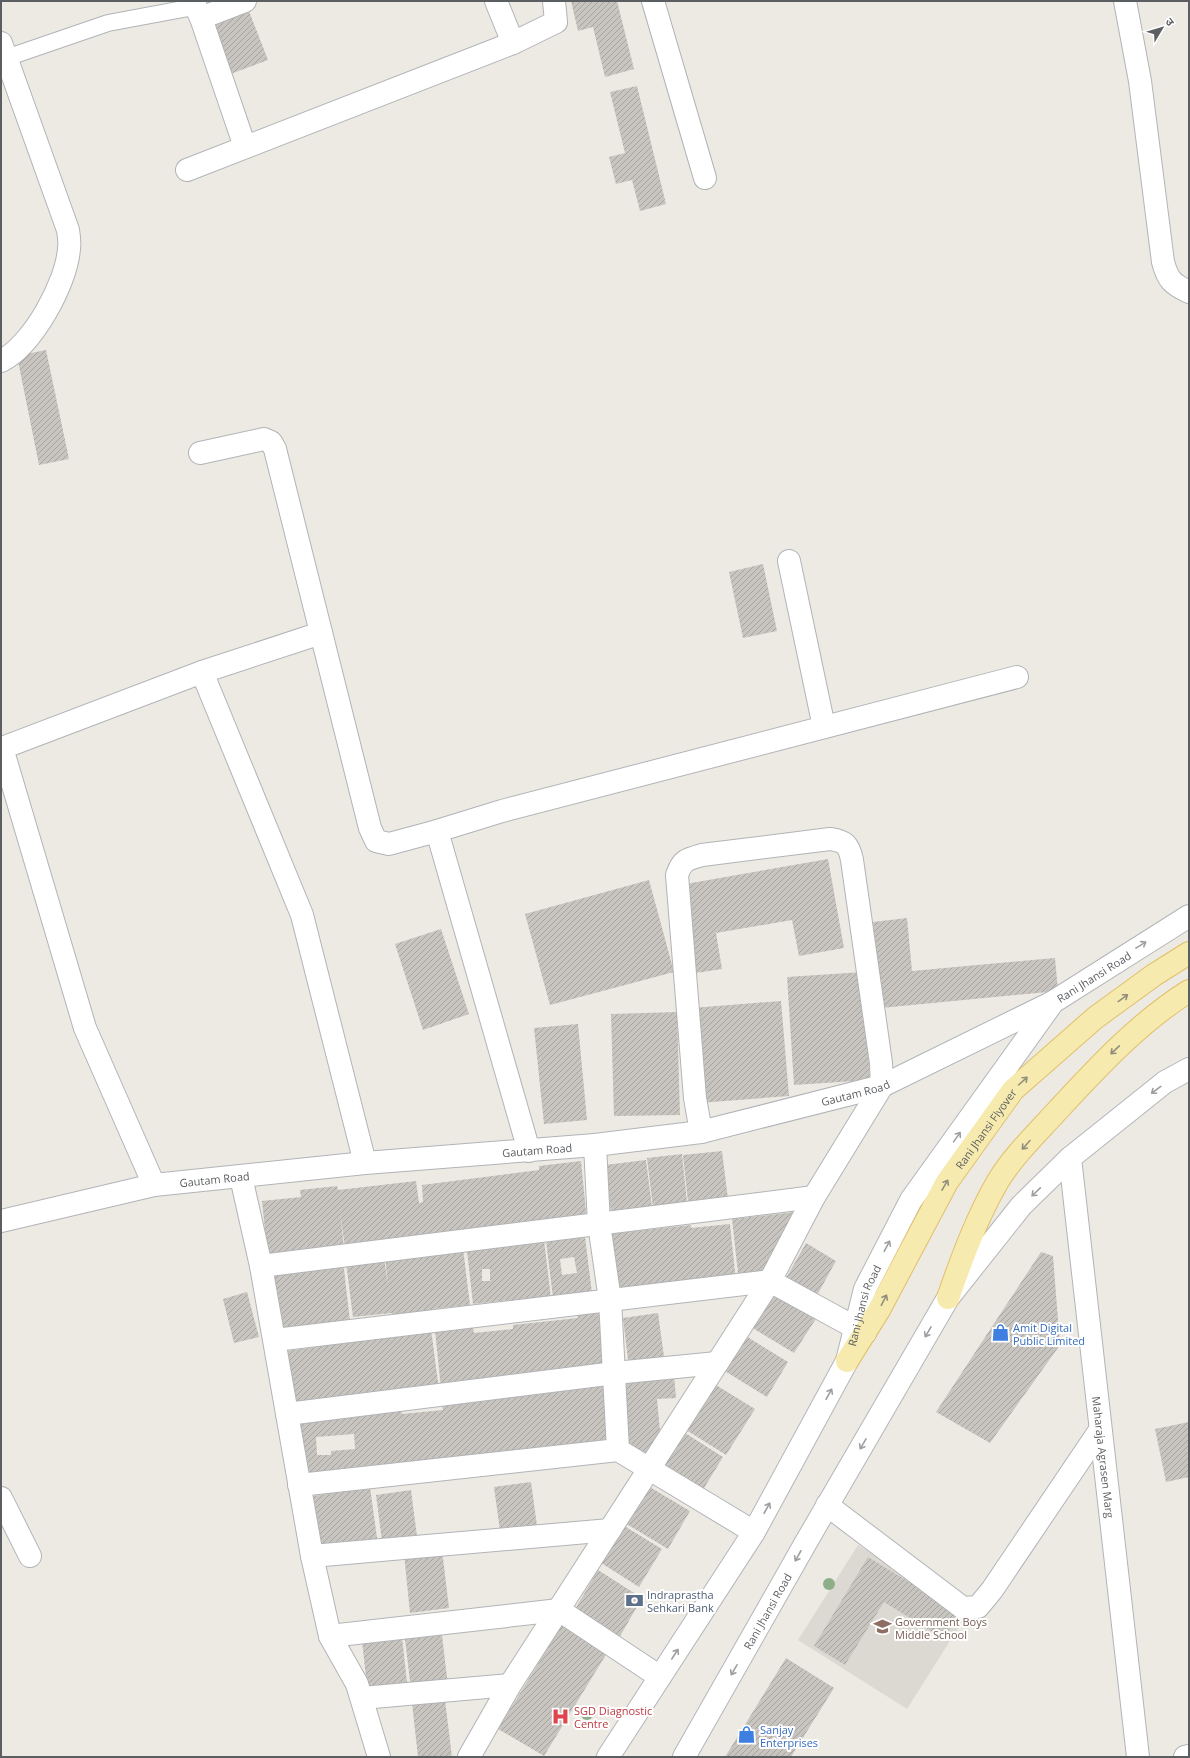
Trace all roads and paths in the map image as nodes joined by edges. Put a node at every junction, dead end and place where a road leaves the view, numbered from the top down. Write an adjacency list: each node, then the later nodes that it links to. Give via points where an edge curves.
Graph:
1 (245, 1): 6 (street)
2 (496, 1): 7 (street)
3 (554, 1): 7 (street, via 556,22)
4 (653, 1): 11 (street)
5 (1125, 1): 12 (street, via 1140,81 1163,262 1168,277 1177,286)
6 (196, 9): 8 (lane, via 108,23); 9 (street)
7 (513, 43): 9 (street)
8 (4, 51): 13 (street, via 68,230 69,248 56,293 48,310 28,337)
9 (245, 148): 10 (street)
10 (187, 170)
11 (705, 178)
12 (1189, 292)
13 (1, 361)
14 (200, 453): 16 (street, via 264,439 271,442 275,449)
15 (789, 561): 19 (street)
16 (321, 633): 17 (street); 21 (street, via 370,828 376,841 388,844)
17 (202, 672): 20 (street); 32 (street, via 302,915)
18 (1017, 677): 19 (street)
19 (824, 727): 21 (street, via 502,811)
20 (1, 748): 34 (street, via 85,1028)
21 (437, 831): 30 (street)
22 (1189, 916): 25 (street, Rani Jhansi Road, one-way to 22)
23 (1189, 953): 42 (main road, Rani Jhansi Flyover, one-way to 23, via 879,1310 947,1182 1013,1090 1095,1018)
24 (1189, 991): 40 (main road, one-way to 40, via 1113,1051 1023,1148 998,1181 963,1256)
25 (1053, 1002): 27 (street, Gautam Road); 42 (street, Rani Jhansi Road, one-way to 25, via 865,1289 912,1200)
26 (1189, 1069): 31 (street, Rani Jhansi Road, one-way to 31, via 1165,1082)
27 (882, 1086): 28 (street, Gautam Road); 28 (street, via 881,1062 850,848 842,840 830,839 702,855 681,864 677,875 695,1098); 35 (street)
28 (701, 1132): 29 (street, Gautam Road)
29 (595, 1145): 30 (street, Gautam Road); 37 (street)
30 (529, 1151): 32 (street, Gautam Road)
31 (1070, 1158): 40 (street, Rani Jhansi Road, one-way to 40, via 1022,1206); 48 (street, Maharaja Agrasen Marg)
32 (365, 1163): 33 (street, Gautam Road)
33 (240, 1177): 34 (street, Gautam Road); 38 (street)
34 (154, 1185): 36 (street, Gautam Road)
35 (814, 1197): 37 (street); 39 (street)
36 (1, 1221)
37 (599, 1224): 38 (street); 41 (street)
38 (261, 1266): 43 (street)
39 (770, 1282): 41 (street); 42 (street); 45 (street)
40 (948, 1298): 53 (street, Rani Jhansi Road, one-way to 53)
41 (610, 1300): 43 (street); 46 (street)
42 (859, 1331): 44 (main road, Rani Jhansi Flyover)
43 (275, 1340): 47 (street)
44 (847, 1361): 55 (street, Rani Jhansi Road, one-way to 44)
45 (717, 1363): 46 (street); 50 (street)
46 (615, 1373): 47 (street); 49 (street)
47 (287, 1414): 51 (street)
48 (1100, 1430): 53 (street, via 978,1607 962,1608); 68 (street, Maharaja Agrasen Marg)
49 (618, 1450): 50 (street); 51 (street)
50 (648, 1468): 54 (street); 55 (street)
51 (299, 1485): 57 (street)
52 (1, 1498): 56 (street)
53 (827, 1505): 67 (street, Rani Jhansi Road, one-way to 67)
54 (610, 1530): 57 (street); 58 (street)
55 (754, 1532): 60 (street, Rani Jhansi Road, one-way to 55)
56 (30, 1556)
57 (312, 1556): 59 (street)
58 (559, 1610): 59 (street); 60 (street); 61 (street)
59 (330, 1636): 62 (street)
60 (660, 1677): 66 (street, Rani Jhansi Road)
61 (510, 1685): 62 (street); 65 (street)
62 (362, 1698): 64 (street)
63 (1189, 1756): 69 (street)
64 (379, 1757)
65 (468, 1757)
66 (608, 1757)
67 (684, 1757)
68 (1138, 1757)
69 (1185, 1757)

